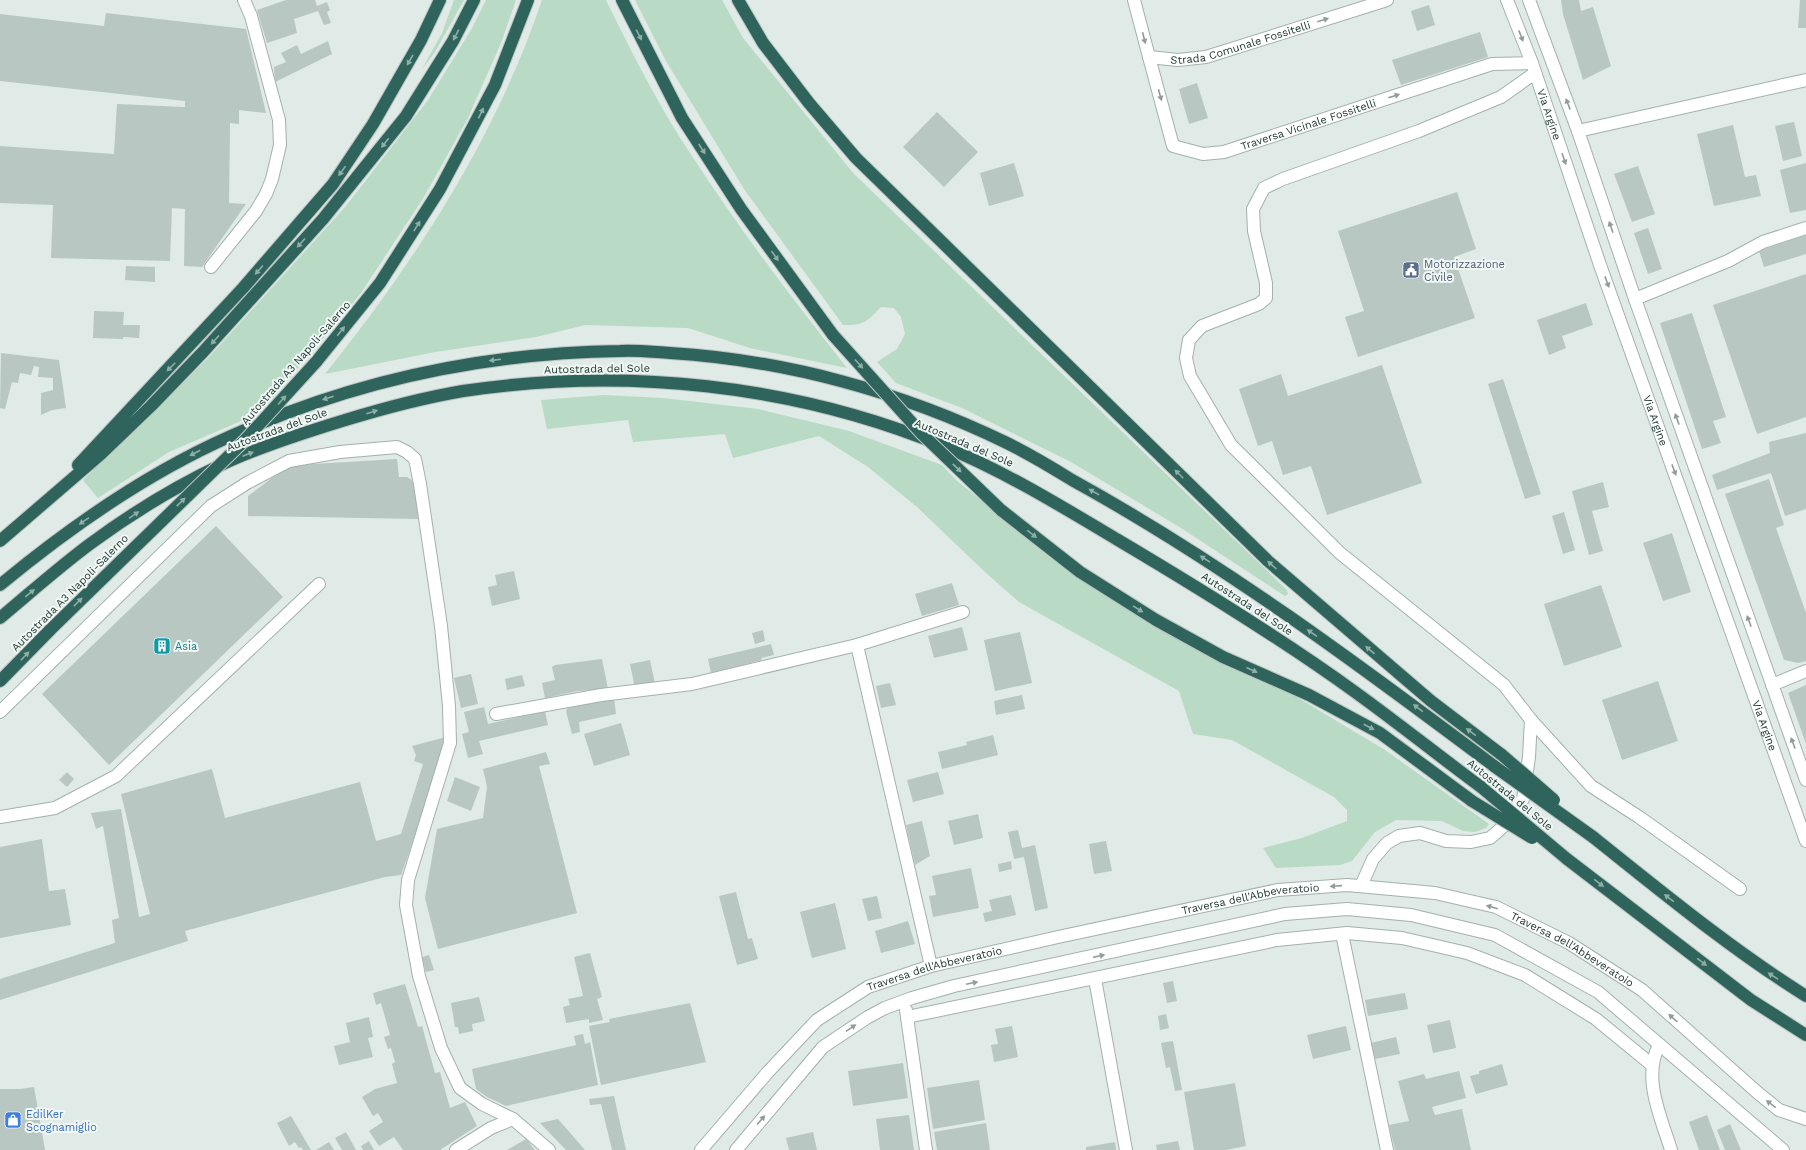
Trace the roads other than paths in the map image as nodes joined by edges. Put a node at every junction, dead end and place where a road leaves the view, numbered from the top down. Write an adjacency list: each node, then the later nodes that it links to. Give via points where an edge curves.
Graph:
1 (244, 0): 16 (street, via 251,16 279,120 280,145 266,194 256,211)
2 (440, 0): 18 (highway, one-way to 18, via 421,40 373,124 333,184 243,288)
3 (474, 0): 18 (highway, one-way to 18, via 453,40 406,116 323,219 203,352 101,454)
4 (528, 0): 26 (highway, Autostrada A3 Napoli-Salerno, one-way to 4, bridge, via 245,440 316,362 380,283 440,189 495,85)
5 (622, 0): 35 (highway, one-way to 35, bridge, via 682,118 741,208 833,335 922,434 1001,510 1080,572 1156,620 1223,657 1309,695 1380,732 1472,801)
6 (738, 0): 33 (highway, one-way to 6, bridge, via 1502,755 1431,701 1268,561 856,158 763,43)
7 (1134, 0): 11 (street, one-way to 11)
8 (1387, 0): 11 (street, Strada Comunale Fossitelli, one-way to 8, via 1178,60 1206,57)
9 (1507, 0): 12 (street, Via Argine, one-way to 12)
10 (1529, 0): 14 (street, Via Argine, one-way to 10)
11 (1149, 57): 12 (street, Traversa Vicinale Fossitelli, one-way to 12, via 1173,146 1203,154 1224,152 1492,64)
12 (1534, 68): 30 (street, via 1501,97 1419,131 1264,188 1253,209 1254,231 1266,283 1266,298 1259,304 1202,326 1190,340 1186,358 1190,376 1231,445 1340,553 1504,685); 34 (street, Via Argine, one-way to 34, via 1603,272)
13 (1806, 80): 14 (street)
14 (1578, 131): 17 (street, Via Argine, one-way to 14)
15 (1806, 228): 17 (street, via 1762,242 1728,261)
16 (211, 267)
17 (1635, 299): 27 (street, Via Argine, one-way to 17)
18 (48, 500): 19 (highway)
19 (0, 542)
20 (319, 584): 32 (street, via 116,776 55,808)
21 (0, 585): 33 (highway, Autostrada del Sole, one-way to 21, bridge, via 1398,693 1212,563 1112,501 1006,443 937,413 856,385 775,366 696,355 622,350 462,364 354,390 296,408 228,436 181,460 123,494 62,536)
22 (963, 612): 24 (street)
23 (0, 618): 35 (highway, Autostrada del Sole, one-way to 35, bridge, via 89,544 157,499 226,463 309,431 382,409 468,391 536,383 630,380 712,386 787,399 869,418 944,446 1013,479 1190,583 1355,692 1481,787)
24 (857, 645): 29 (street, via 692,684 600,695); 39 (street)
25 (1806, 671): 27 (street)
26 (0, 681)
27 (1772, 685): 31 (street, Via Argine, one-way to 27)
28 (0, 712): 47 (street, via 211,506 289,461 340,452 397,447 407,452 415,459 420,484 441,626 450,742 408,880 406,905 419,976 441,1048 460,1088 482,1104)
29 (496, 714)
30 (1531, 720): 36 (street, via 1529,757 1522,799 1505,825 1490,838 1471,842 1446,841 1420,833 1399,836 1387,843 1373,859); 37 (street, via 1592,786)
31 (1806, 780)
32 (0, 817)
33 (1592, 837): 41 (highway, Autostrada del Sole, one-way to 33, via 1760,967)
34 (1806, 841)
35 (1568, 859): 44 (highway, Autostrada del Sole, one-way to 44, via 1751,1000)
36 (1361, 886): 39 (street, Traversa dell'Abbeveratoio, one-way to 39, via 1278,890 1058,936); 48 (street, Traversa dell'Abbeveratoio, one-way to 36, via 1779,1110 1642,990 1569,943 1496,907 1435,893)
37 (1740, 889)
38 (1342, 934): 40 (street, via 1277,940); 46 (street, via 1402,938 1467,953 1525,975 1596,1019); 55 (street)
39 (931, 966): 51 (street, Traversa dell'Abbeveratoio, via 868,987 817,1020)
40 (1095, 979): 43 (street); 54 (street)
41 (1806, 996)
42 (904, 1000): 43 (street); 45 (street, Traversa dell'Abbeveratoio, one-way to 45, via 954,986 1285,914 1346,909 1411,915 1496,935 1598,992); 52 (street, Traversa dell'Abbeveratoio, one-way to 42, via 823,1047 868,1017)
43 (907, 1017): 53 (street)
44 (1806, 1035)
45 (1659, 1044): 46 (street); 57 (street, Traversa dell'Abbeveratoio)
46 (1652, 1066): 56 (street, via 1653,1090)
47 (513, 1119): 49 (street, via 491,1128); 50 (street)
48 (1806, 1119)
49 (456, 1150)
50 (549, 1150)
51 (701, 1150)
52 (736, 1150)
53 (926, 1150)
54 (1126, 1150)
55 (1387, 1150)
56 (1671, 1150)
57 (1783, 1150)

